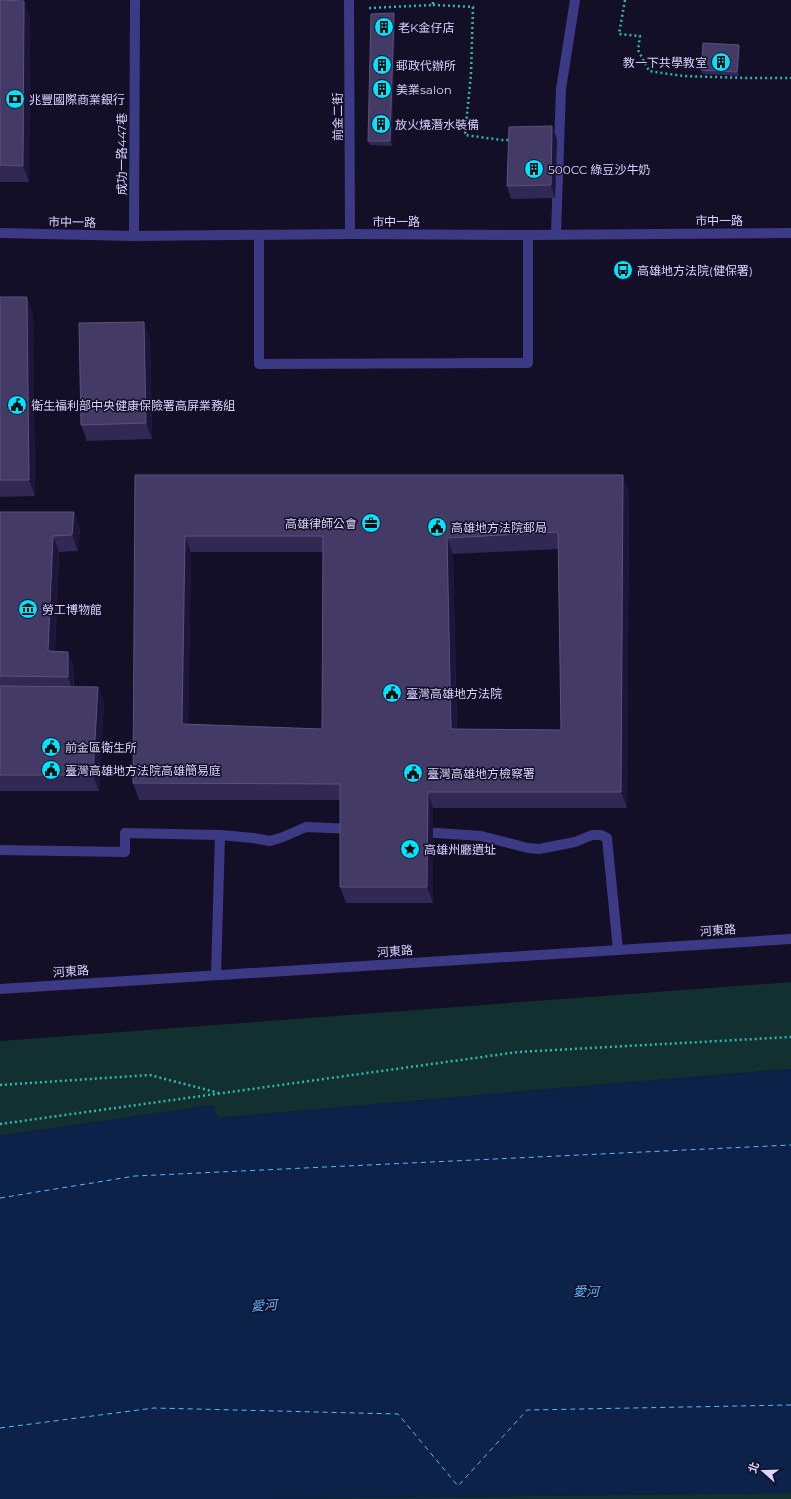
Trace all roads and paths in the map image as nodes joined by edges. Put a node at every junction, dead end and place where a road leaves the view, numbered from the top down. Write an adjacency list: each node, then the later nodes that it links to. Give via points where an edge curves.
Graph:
1 (135, 0): 15 (street, 成功一路447巷)
2 (433, 0): 6 (path)
3 (575, 0): 9 (street, via 562,89)
4 (625, 0): 7 (path, via 619,34 640,36 638,50 649,71 683,76)
5 (349, 4): 6 (path); 12 (street, 前金二街)
6 (433, 5): 8 (path, via 473,7 471,74 465,135)
7 (791, 78)
8 (513, 140)
9 (556, 233): 10 (street, 市中一路); 14 (street, 市中一路)
10 (791, 233)
11 (0, 234): 15 (street, 市中一路)
12 (350, 234): 13 (street, 市中一路); 14 (street, 市中一路)
13 (259, 235): 14 (street, via 259,364 528,363); 15 (street, 市中一路)
14 (528, 235)
15 (134, 236)
16 (363, 829): 18 (street, via 306,827 270,841)
17 (410, 832): 21 (street, via 481,836 539,849 575,842 592,835 605,836)
18 (220, 836): 19 (street, via 125,833 125,852); 22 (street)
19 (0, 850)
20 (791, 939): 21 (street, 河東路)
21 (618, 950): 22 (street, 河東路)
22 (216, 975): 23 (street, 河東路)
23 (0, 989)
24 (791, 1037): 26 (path, via 518,1052)
25 (0, 1086): 26 (path, via 150,1075)
26 (221, 1093): 27 (path)
27 (0, 1124)

